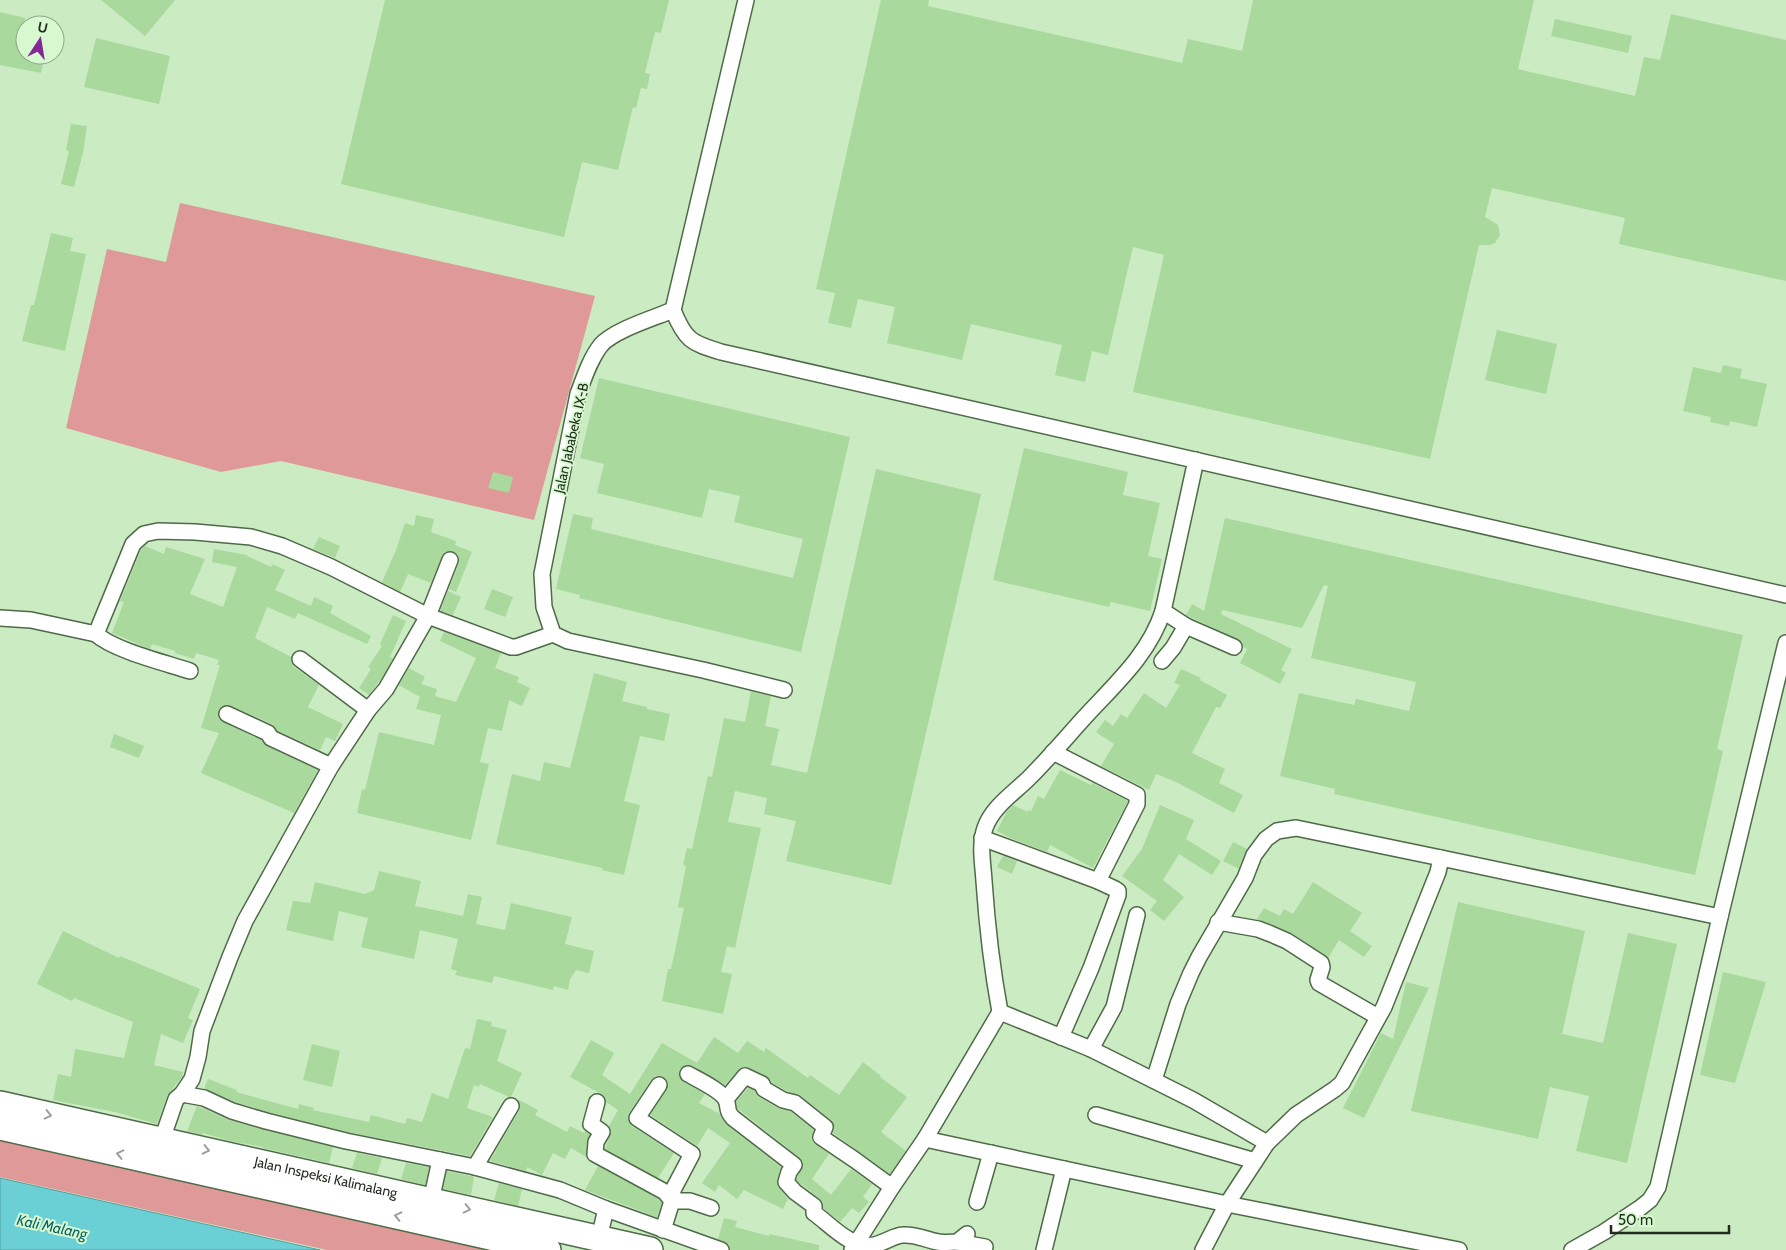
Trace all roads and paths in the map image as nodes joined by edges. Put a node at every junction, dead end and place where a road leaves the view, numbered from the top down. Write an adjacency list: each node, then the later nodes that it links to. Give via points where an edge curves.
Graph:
1 (746, 0): 2 (street)
2 (674, 310): 3 (street, via 686,337 704,347); 11 (street, Jalan Jababeka IX-B, via 613,335 601,345 578,394 542,574 544,607)
3 (1196, 460): 5 (street); 6 (street)
4 (450, 560): 7 (street)
5 (1786, 595)
6 (1163, 611): 9 (street); 20 (street, via 1158,626 1138,658)
7 (428, 616): 10 (street, via 282,546 251,537 158,530 144,534 133,544); 11 (street, via 511,647); 18 (street, via 386,689)
8 (0, 618): 10 (street, via 30,620)
9 (1186, 626): 13 (street); 15 (street)
10 (96, 634): 16 (street, via 115,646)
11 (553, 634): 17 (street, via 568,641)
12 (1786, 643): 26 (street)
13 (1234, 647)
14 (300, 659): 18 (street)
15 (1162, 661)
16 (190, 671)
17 (784, 690)
18 (368, 710): 21 (street)
19 (228, 714): 21 (street)
20 (1054, 752): 22 (street, via 993,813); 24 (street, via 1138,795 1137,804)
21 (330, 766): 35 (street, via 245,922 202,1031 192,1079)
22 (982, 838): 24 (street); 28 (street, via 986,915)
23 (1441, 858): 26 (street); 27 (street, via 1296,828 1277,831 1254,855 1245,878); 29 (street)
24 (1098, 881): 30 (street, via 1118,891 1118,895)
25 (1138, 915): 31 (street, via 1114,1007)
26 (1720, 917): 66 (street, via 1658,1188 1640,1208)
27 (1218, 922): 29 (street, via 1258,929 1287,941 1321,963 1319,983); 33 (street, via 1178,1004)
28 (1000, 1012): 30 (street); 42 (street)
29 (1378, 1017): 43 (street, via 1342,1083 1296,1115)
30 (1062, 1037): 31 (street)
31 (1091, 1049): 33 (street)
32 (688, 1074): 36 (street)
33 (1154, 1080): 43 (street)
34 (659, 1085): 52 (street, via 638,1118 692,1154 673,1190)
35 (182, 1094): 44 (street, via 176,1100); 46 (street, via 204,1098 266,1121)
36 (726, 1099): 50 (street, via 745,1076 762,1084 764,1089 783,1100 795,1103 825,1127 821,1137); 59 (street, via 727,1112 733,1118 794,1165 786,1182 814,1206 814,1213)
37 (597, 1102): 52 (street, via 591,1124 602,1132 596,1142 595,1154 665,1192)
38 (0, 1104): 44 (main road, Jalan Inspeksi Kalimalang, one-way to 44)
39 (511, 1106): 48 (street)
40 (1096, 1116): 47 (street)
41 (0, 1126): 44 (main road, Jalan Inspeksi Kalimalang, one-way to 41)
42 (925, 1139): 45 (street); 50 (street)
43 (1267, 1143): 47 (street)
44 (159, 1151): 51 (main road, Jalan Inspeksi Kalimalang, one-way to 51); 61 (main road, Jalan Inspeksi Kalimalang, one-way to 44)
45 (991, 1153): 49 (street); 53 (street)
46 (440, 1160): 48 (street); 51 (street)
47 (1255, 1161): 54 (street)
48 (475, 1167): 56 (street, via 560,1190)
49 (1064, 1169): 54 (street); 63 (street)
50 (892, 1187): 59 (street)
51 (431, 1201): 57 (main road, Jalan Inspeksi Kalimalang, one-way to 57)
52 (672, 1201): 55 (street, via 690,1201); 58 (street)
53 (978, 1202)
54 (1228, 1204): 64 (street); 65 (street)
55 (711, 1208)
56 (606, 1209): 57 (street); 58 (street)
57 (599, 1238): 58 (main road, Jalan Inspeksi Kalimalang)
58 (657, 1240): 62 (street)
59 (854, 1246): 60 (street, via 872,1246 901,1235 938,1242 962,1238)
60 (985, 1247)
61 (548, 1250)
62 (721, 1250)
63 (1044, 1250)
64 (1202, 1250)
65 (1460, 1250)
66 (1572, 1250)

